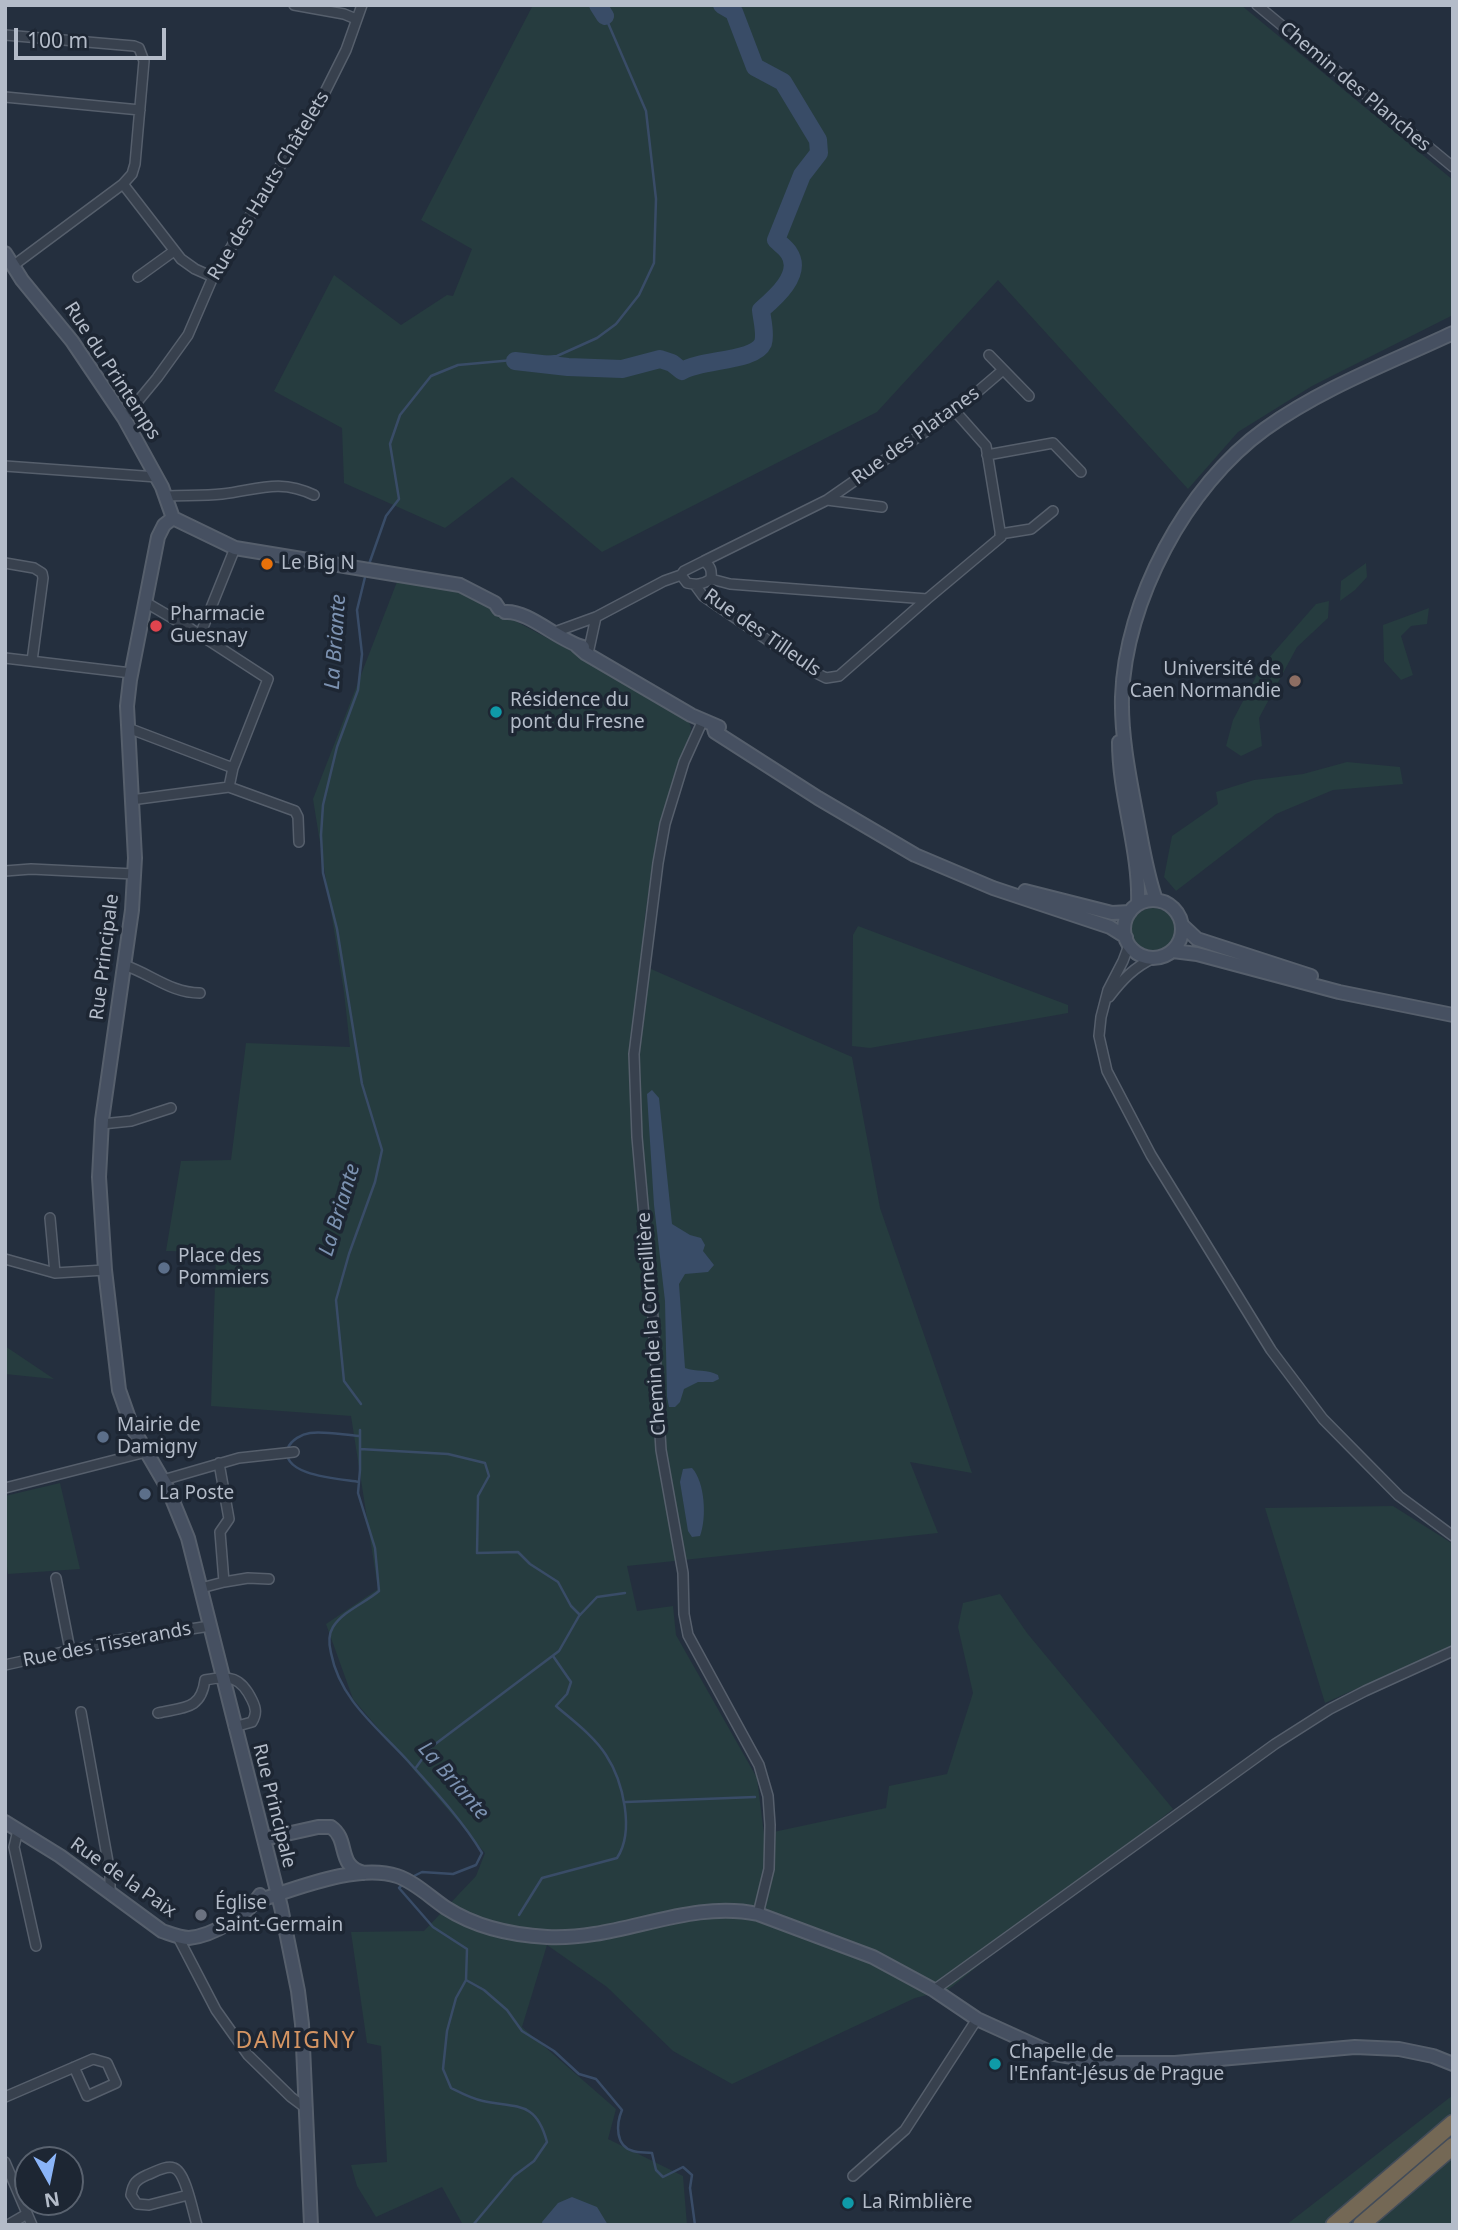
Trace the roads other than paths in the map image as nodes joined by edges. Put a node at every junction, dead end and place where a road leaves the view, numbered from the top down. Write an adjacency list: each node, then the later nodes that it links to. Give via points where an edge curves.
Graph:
1 (294, 5): 4 (street)
2 (362, 5): 4 (street, Rue des Hauts Châtelets)
3 (1257, 5): 8 (street, Chemin des Planches)
4 (356, 19): 14 (street, Rue des Hauts Châtelets, via 324,94)
5 (5, 35): 7 (street, via 139,48 144,61)
6 (5, 97): 7 (street)
7 (140, 110): 9 (street, via 133,169)
8 (1453, 167)
9 (123, 184): 10 (street); 12 (street)
10 (173, 251): 13 (street); 14 (street, via 188,266)
11 (5, 253): 12 (street, Rue du Printemps)
12 (13, 265): 20 (street, Rue du Printemps)
13 (138, 277)
14 (213, 277): 20 (street, Rue des Hauts Châtelets, via 181,346)
15 (1453, 333): 48 (street, via 1305,403 1263,431 1219,471 1191,505 1147,588 1129,644)
16 (989, 355): 17 (street)
17 (1003, 370): 18 (street); 19 (street, Rue des Platanes)
18 (1029, 396)
19 (954, 411): 21 (street, via 986,446); 27 (street, Rue des Platanes)
20 (124, 418): 24 (street, Rue du Printemps)
21 (988, 455): 23 (street, via 1052,443); 31 (street)
22 (5, 466): 24 (street)
23 (1081, 472)
24 (156, 477): 26 (street, Rue du Printemps)
25 (314, 495): 26 (street, via 287,485)
26 (166, 496): 30 (street, Rue du Printemps)
27 (827, 500): 28 (street, Rue des Platanes); 33 (street, Rue des Platanes)
28 (882, 508)
29 (1053, 510): 31 (street, via 1031,529)
30 (173, 518): 32 (street); 39 (street, Rue Principale, via 158,537)
31 (1000, 534): 38 (street, Rue des Tilleuls, via 999,540)
32 (235, 548): 41 (street, via 460,585); 42 (street)
33 (704, 561): 35 (street); 36 (street, via 711,567)
34 (5, 563): 45 (street, via 42,573)
35 (681, 575): 37 (street); 40 (street)
36 (710, 579): 37 (street); 38 (street)
37 (695, 585): 38 (street, Rue des Tilleuls, via 703,596 826,678 839,677)
38 (927, 599)
39 (145, 603): 42 (street); 46 (street, Rue Principale)
40 (596, 617): 41 (street); 43 (street)
41 (551, 633): 43 (street)
42 (200, 635): 50 (street, via 268,678)
43 (583, 647): 47 (street, via 683,703)
44 (5, 659): 45 (street)
45 (32, 661): 46 (street)
46 (131, 673): 49 (street, Rue Principale)
47 (704, 721): 56 (street, via 725,739 915,855); 102 (street, Chemin de la Corneillière, via 674,790 658,863 634,1054 637,1137 661,1450 681,1559 688,1635 758,1765 768,1796 769,1869)
48 (1122, 721): 57 (street); 58 (street, via 1122,790 1138,880)
49 (128, 728): 50 (street); 52 (street, Rue Principale)
50 (233, 768): 51 (street)
51 (229, 787): 52 (street); 53 (street, via 295,811)
52 (131, 800): 55 (street, Rue Principale)
53 (299, 842)
54 (5, 871): 55 (street)
55 (134, 874): 63 (street, Rue Principale)
56 (966, 876): 58 (street, via 1112,913); 60 (street, via 1110,927)
57 (1156, 900): 58 (street); 59 (street, via 1175,909)
58 (1134, 908): 60 (street, via 1125,920)
59 (1182, 925): 61 (street); 65 (street, via 1197,939)
60 (1127, 941): 62 (street, via 1143,957); 66 (street, via 1124,961)
61 (1173, 951): 62 (street); 65 (street)
62 (1154, 958): 66 (street, via 1127,975)
63 (124, 965): 64 (street, via 170,989); 69 (street, Rue Principale)
64 (200, 993)
65 (1356, 994): 67 (street)
66 (1105, 1001): 79 (street, via 1099,1036 1107,1071 1151,1156 1272,1350 1323,1419 1399,1496)
67 (1453, 1015)
68 (171, 1108): 69 (street, via 131,1121)
69 (102, 1124): 72 (street, Rue Principale, via 99,1177)
70 (50, 1218): 73 (street)
71 (5, 1259): 73 (street)
72 (105, 1270): 73 (street); 74 (street, Rue Principale, via 124,1407)
73 (55, 1273)
74 (146, 1452): 77 (street, Rue Principale); 78 (street)
75 (294, 1452): 76 (street)
76 (219, 1463): 77 (street); 82 (street, via 229,1509 229,1519 220,1531)
77 (163, 1480): 83 (street, Rue Principale, via 188,1538)
78 (5, 1488)
79 (1453, 1536)
80 (56, 1578): 85 (street)
81 (269, 1579): 82 (street)
82 (224, 1582): 83 (street)
83 (201, 1588): 84 (street, Rue Principale)
84 (210, 1626): 85 (street, Rue des Tisserands); 88 (street, Rue Principale)
85 (70, 1650): 87 (street, Rue des Tisserands)
86 (1453, 1651): 105 (street, via 1354,1697 1275,1744)
87 (5, 1665)
88 (221, 1676): 90 (street, via 205,1680 203,1693 194,1704); 91 (street, Rue Principale); 91 (street, via 245,1685 255,1707 252,1722)
89 (81, 1712): 99 (street)
90 (158, 1713)
91 (234, 1727): 94 (street, Rue Principale)
92 (5, 1822): 93 (street, Rue de la Paix)
93 (18, 1830): 99 (street, Rue de la Paix); 104 (street, via 14,1847)
94 (264, 1839): 95 (street, via 331,1827 340,1836); 97 (street, Rue Principale)
95 (347, 1862): 96 (street); 98 (street)
96 (368, 1873): 98 (street); 102 (street, via 397,1876 474,1924 503,1932 551,1937 610,1931 697,1912)
97 (272, 1876): 100 (street, Rue Principale); 101 (street)
98 (338, 1877): 100 (street)
99 (110, 1892): 103 (street, Rue de la Paix, via 162,1931)
100 (276, 1893): 101 (street); 110 (street, Rue Principale, via 298,1991)
101 (257, 1901): 103 (street, via 205,1935)
102 (758, 1914): 105 (street, via 873,1957)
103 (178, 1937): 110 (street, Rue de la Paix, via 216,2010 248,2055)
104 (36, 1946)
105 (934, 1990): 106 (street)
106 (977, 2020): 107 (street, via 1054,2054 1104,2063 1175,2063 1355,2047 1399,2049); 114 (street, via 905,2130)
107 (1453, 2064)
108 (74, 2067): 108 (street, via 87,2096 116,2083 107,2063 93,2059); 109 (street)
109 (5, 2097)
110 (307, 2109): 120 (street, Rue Principale)
111 (1453, 2123): 121 (highway)
112 (1453, 2146): 122 (highway)
113 (5, 2162): 115 (street)
114 (853, 2176)
115 (14, 2183)
116 (188, 2195): 116 (street, via 149,2205 137,2204 131,2195 139,2178 164,2168 182,2174); 119 (street)
117 (24, 2216): 118 (street)
118 (8, 2225)
119 (197, 2225)
120 (311, 2225)
121 (1334, 2225)
122 (1361, 2225)

